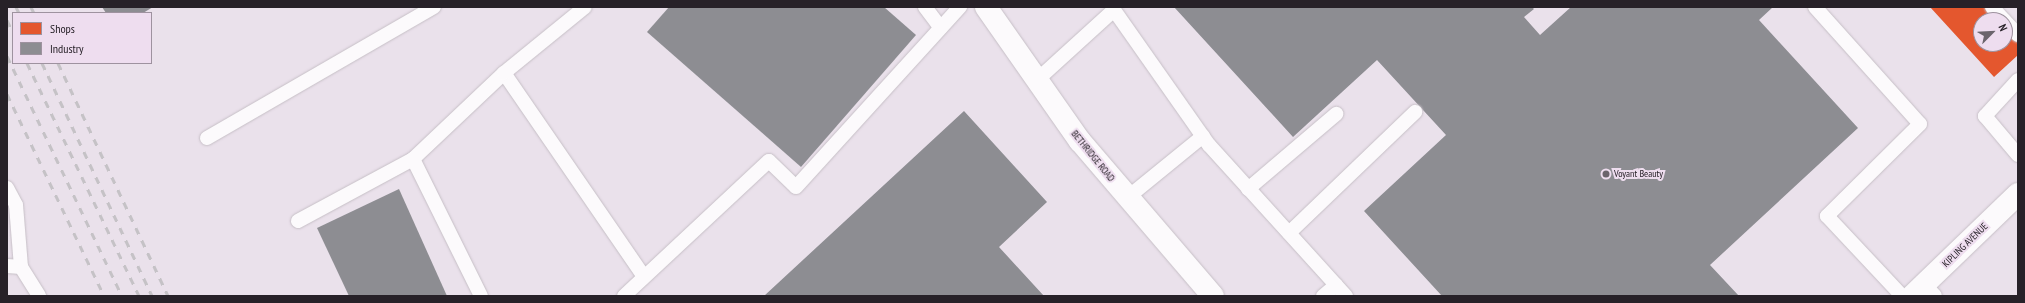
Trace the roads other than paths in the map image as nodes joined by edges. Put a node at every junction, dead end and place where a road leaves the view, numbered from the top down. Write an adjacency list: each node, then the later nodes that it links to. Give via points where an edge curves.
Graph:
1 (434, 7): 15 (lane)
2 (585, 7): 9 (lane)
3 (925, 7): 8 (lane)
4 (960, 7): 8 (lane)
5 (986, 7): 10 (street, BETHRIDGE ROAD)
6 (1816, 7): 35 (lane, via 1920,124 1827,216)
7 (1113, 8): 10 (lane); 14 (lane)
8 (941, 28): 26 (lane, via 796,187 768,161)
9 (504, 73): 17 (lane); 26 (lane)
10 (1037, 80): 21 (street, BETHRIDGE ROAD, via 1080,141)
11 (2018, 80): 16 (lane, via 1985,116)
12 (1415, 112): 23 (lane)
13 (1336, 114): 19 (lane)
14 (1203, 136): 19 (lane); 21 (lane)
15 (207, 138)
16 (2018, 155)
17 (413, 159): 22 (lane); 30 (lane)
18 (7, 188): 25 (lane, via 16,205)
19 (1248, 189): 23 (lane)
20 (2018, 194): 28 (street, KIPLING AVENUE)
21 (1128, 198): 32 (street, BETHRIDGE ROAD)
22 (298, 221)
23 (1289, 233): 27 (lane)
24 (7, 266): 25 (lane)
25 (21, 267): 29 (lane)
26 (644, 277): 31 (lane)
27 (1336, 285): 33 (lane); 34 (lane)
28 (1924, 292)
29 (39, 296)
30 (481, 296)
31 (624, 296)
32 (1213, 296)
33 (1323, 296)
34 (1346, 296)
35 (1902, 296)

